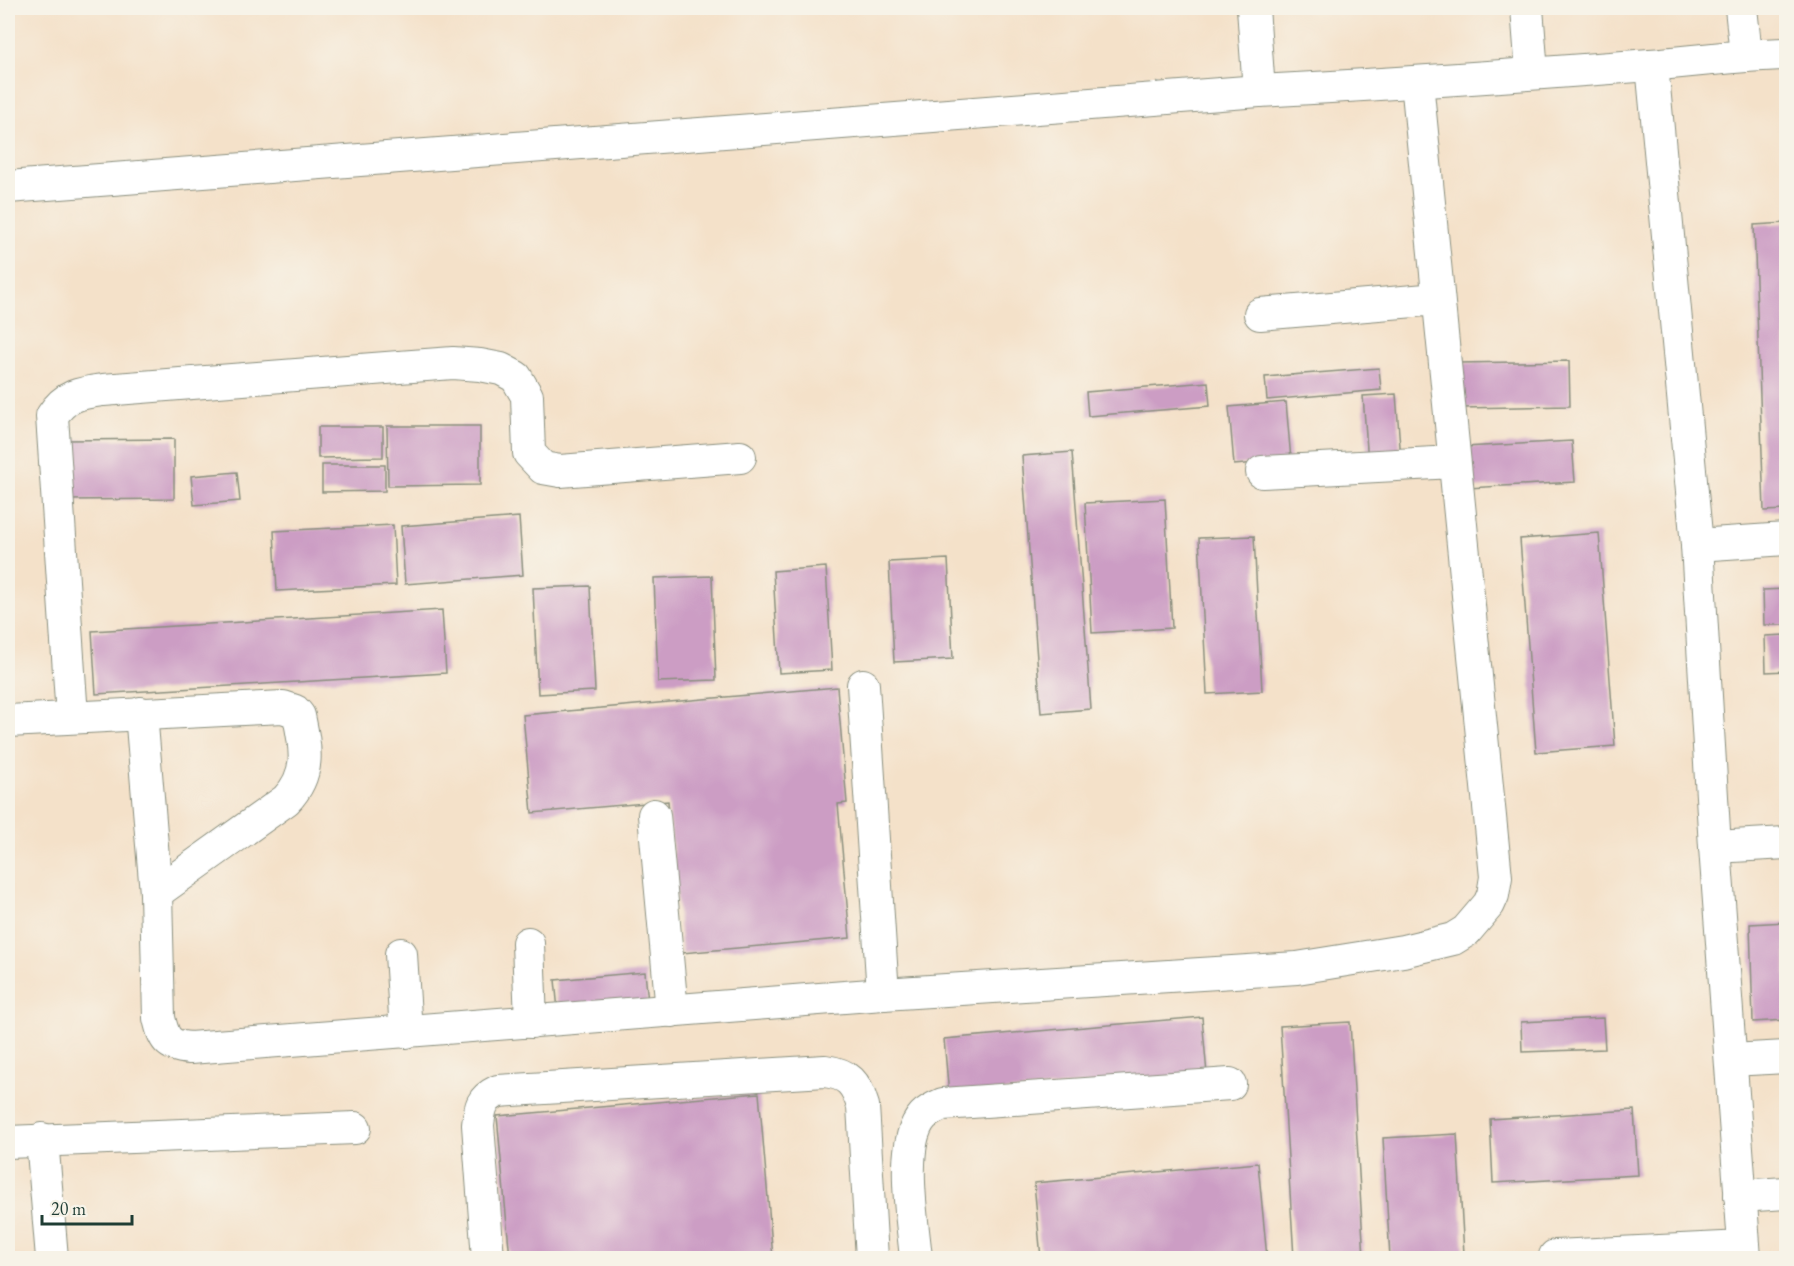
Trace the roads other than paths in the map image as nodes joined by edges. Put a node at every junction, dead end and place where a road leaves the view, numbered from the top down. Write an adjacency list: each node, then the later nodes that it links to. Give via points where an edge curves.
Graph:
1 (1253, 8): 9 (street)
2 (1527, 8): 7 (street)
3 (1741, 8): 5 (street)
4 (1786, 54): 5 (street)
5 (1746, 55): 6 (street)
6 (1653, 65): 7 (street); 17 (street)
7 (1532, 73): 8 (street)
8 (1417, 82): 9 (street); 11 (street)
9 (1259, 91): 10 (street)
10 (8, 187)
11 (1438, 298): 12 (street); 14 (street)
12 (1260, 314)
13 (740, 458): 20 (street, via 560,471 543,468 529,453 527,396 516,377 480,365 453,363 77,393 59,405 52,416)
14 (1454, 462): 15 (street); 28 (street, via 1496,877 1489,904 1466,931 1453,939 1414,949 1297,968)
15 (1262, 472)
16 (1786, 539): 17 (street)
17 (1697, 545): 24 (street)
18 (863, 685): 28 (street)
19 (141, 713): 20 (street); 25 (street); 25 (street, via 289,708 299,716 305,759 300,781 286,800)
20 (72, 717): 21 (street)
21 (8, 721)
22 (654, 816): 29 (street)
23 (1786, 843): 24 (street)
24 (1715, 847): 33 (street)
25 (156, 893): 31 (street, via 159,1018 168,1041 177,1047)
26 (528, 943): 30 (street)
27 (401, 954): 31 (street)
28 (883, 994): 29 (street)
29 (672, 1011): 30 (street)
30 (531, 1022): 31 (street)
31 (406, 1032)
32 (1786, 1057): 33 (street)
33 (1731, 1060): 39 (street)
34 (1230, 1084): 46 (street, via 943,1104 923,1116 910,1149)
35 (355, 1128): 36 (street)
36 (42, 1139): 37 (street); 43 (street)
37 (8, 1142)
38 (1786, 1193): 39 (street)
39 (1740, 1203): 40 (street); 41 (street)
40 (1786, 1207)
41 (1745, 1253): 42 (street)
42 (1555, 1256)
43 (52, 1258)
44 (488, 1258): 45 (street, via 478,1125 487,1096 498,1091 825,1071 847,1077 863,1106)
45 (872, 1258)
46 (916, 1258)

